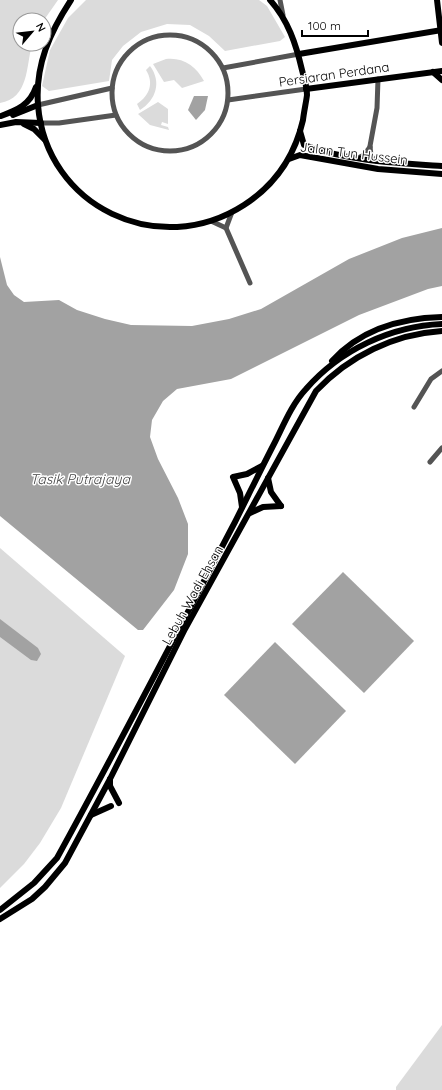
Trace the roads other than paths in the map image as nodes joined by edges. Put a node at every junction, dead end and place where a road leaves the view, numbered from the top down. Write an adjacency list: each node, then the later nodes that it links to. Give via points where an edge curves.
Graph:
1 (71, 0): 14 (main road, via 50,34)
2 (270, 0): 5 (main road)
3 (280, 0): 5 (street)
4 (437, 0): 6 (main road)
5 (283, 15): 10 (main road)
6 (438, 16): 7 (main road); 8 (main road)
7 (441, 30): 8 (main road, Persiaran Perdana); 9 (main road)
8 (428, 32): 10 (main road, Persiaran Perdana)
9 (442, 43)
10 (299, 54): 11 (street, Persiaran Perdana); 18 (main road)
11 (223, 68): 17 (street, via 216,57 197,41 179,35 160,35 148,39 127,53 114,75); 19 (street, via 228,84)
12 (442, 71): 13 (main road, Persiaran Perdana)
13 (433, 72): 15 (main road, Persiaran Perdana); 16 (main road)
14 (38, 79): 20 (main road); 22 (main road, via 33,97 27,104)
15 (378, 79): 18 (main road, Persiaran Perdana); 28 (street, via 377,108)
16 (442, 80)
17 (112, 88): 20 (street); 21 (street)
18 (306, 89): 19 (street, Persiaran Perdana); 26 (main road, via 306,104)
19 (228, 100): 21 (street, via 226,112 214,132 205,140 184,150 160,150 138,142 129,134)
20 (38, 105): 22 (main road, via 16,114); 24 (main road)
21 (116, 114): 24 (street, via 59,123)
22 (0, 116)
23 (16, 122): 24 (main road); 25 (main road); 27 (main road, via 34,129)
24 (41, 123): 27 (main road)
25 (0, 125)
26 (300, 131): 29 (main road, Jalan Tun Hussein, via 304,145 324,152); 30 (main road)
27 (46, 141): 35 (main road, via 65,176 84,196 112,215 162,228)
28 (370, 146): 29 (street, via 364,155); 31 (street, via 371,156)
29 (358, 158): 31 (main road, Jalan Tun Hussein)
30 (288, 159): 33 (main road, Jalan Tun Hussein, via 300,155 378,169); 34 (main road, via 262,192)
31 (376, 161): 32 (main road, Jalan Tun Hussein)
32 (442, 166)
33 (442, 174)
34 (232, 212): 35 (main road); 36 (street)
35 (211, 221): 36 (street)
36 (226, 228): 37 (street)
37 (250, 283)
38 (442, 317): 41 (main road, via 409,320 379,329 354,342 332,361)
39 (442, 324): 41 (main road, via 423,324 385,334 349,353)
40 (442, 331): 47 (main road, Lebuh Wadi Ehsan, via 390,342 360,356 333,374 316,391)
41 (330, 367): 46 (main road, Lebuh Wadi Ehsan, via 306,389 288,414)
42 (442, 371): 43 (street, via 431,379)
43 (414, 407)
44 (442, 448): 45 (street)
45 (430, 462)
46 (263, 466): 48 (main road, Lebuh Wadi Ehsan); 48 (main road, via 247,474 233,477)
47 (268, 478): 49 (main road, Lebuh Wadi Ehsan); 49 (main road, via 271,492 281,506 263,507)
48 (242, 508): 54 (main road, Lebuh Wadi Ehsan, via 57,858 34,883)
49 (250, 513): 50 (main road, Lebuh Wadi Ehsan, via 185,629)
50 (110, 779): 51 (main road, via 110,786); 53 (main road, Lebuh Wadi Ehsan)
51 (119, 802)
52 (111, 806): 53 (main road)
53 (91, 815): 55 (main road, Lebuh Wadi Ehsan, via 65,863 45,887 32,899)
54 (0, 910)
55 (0, 919)

